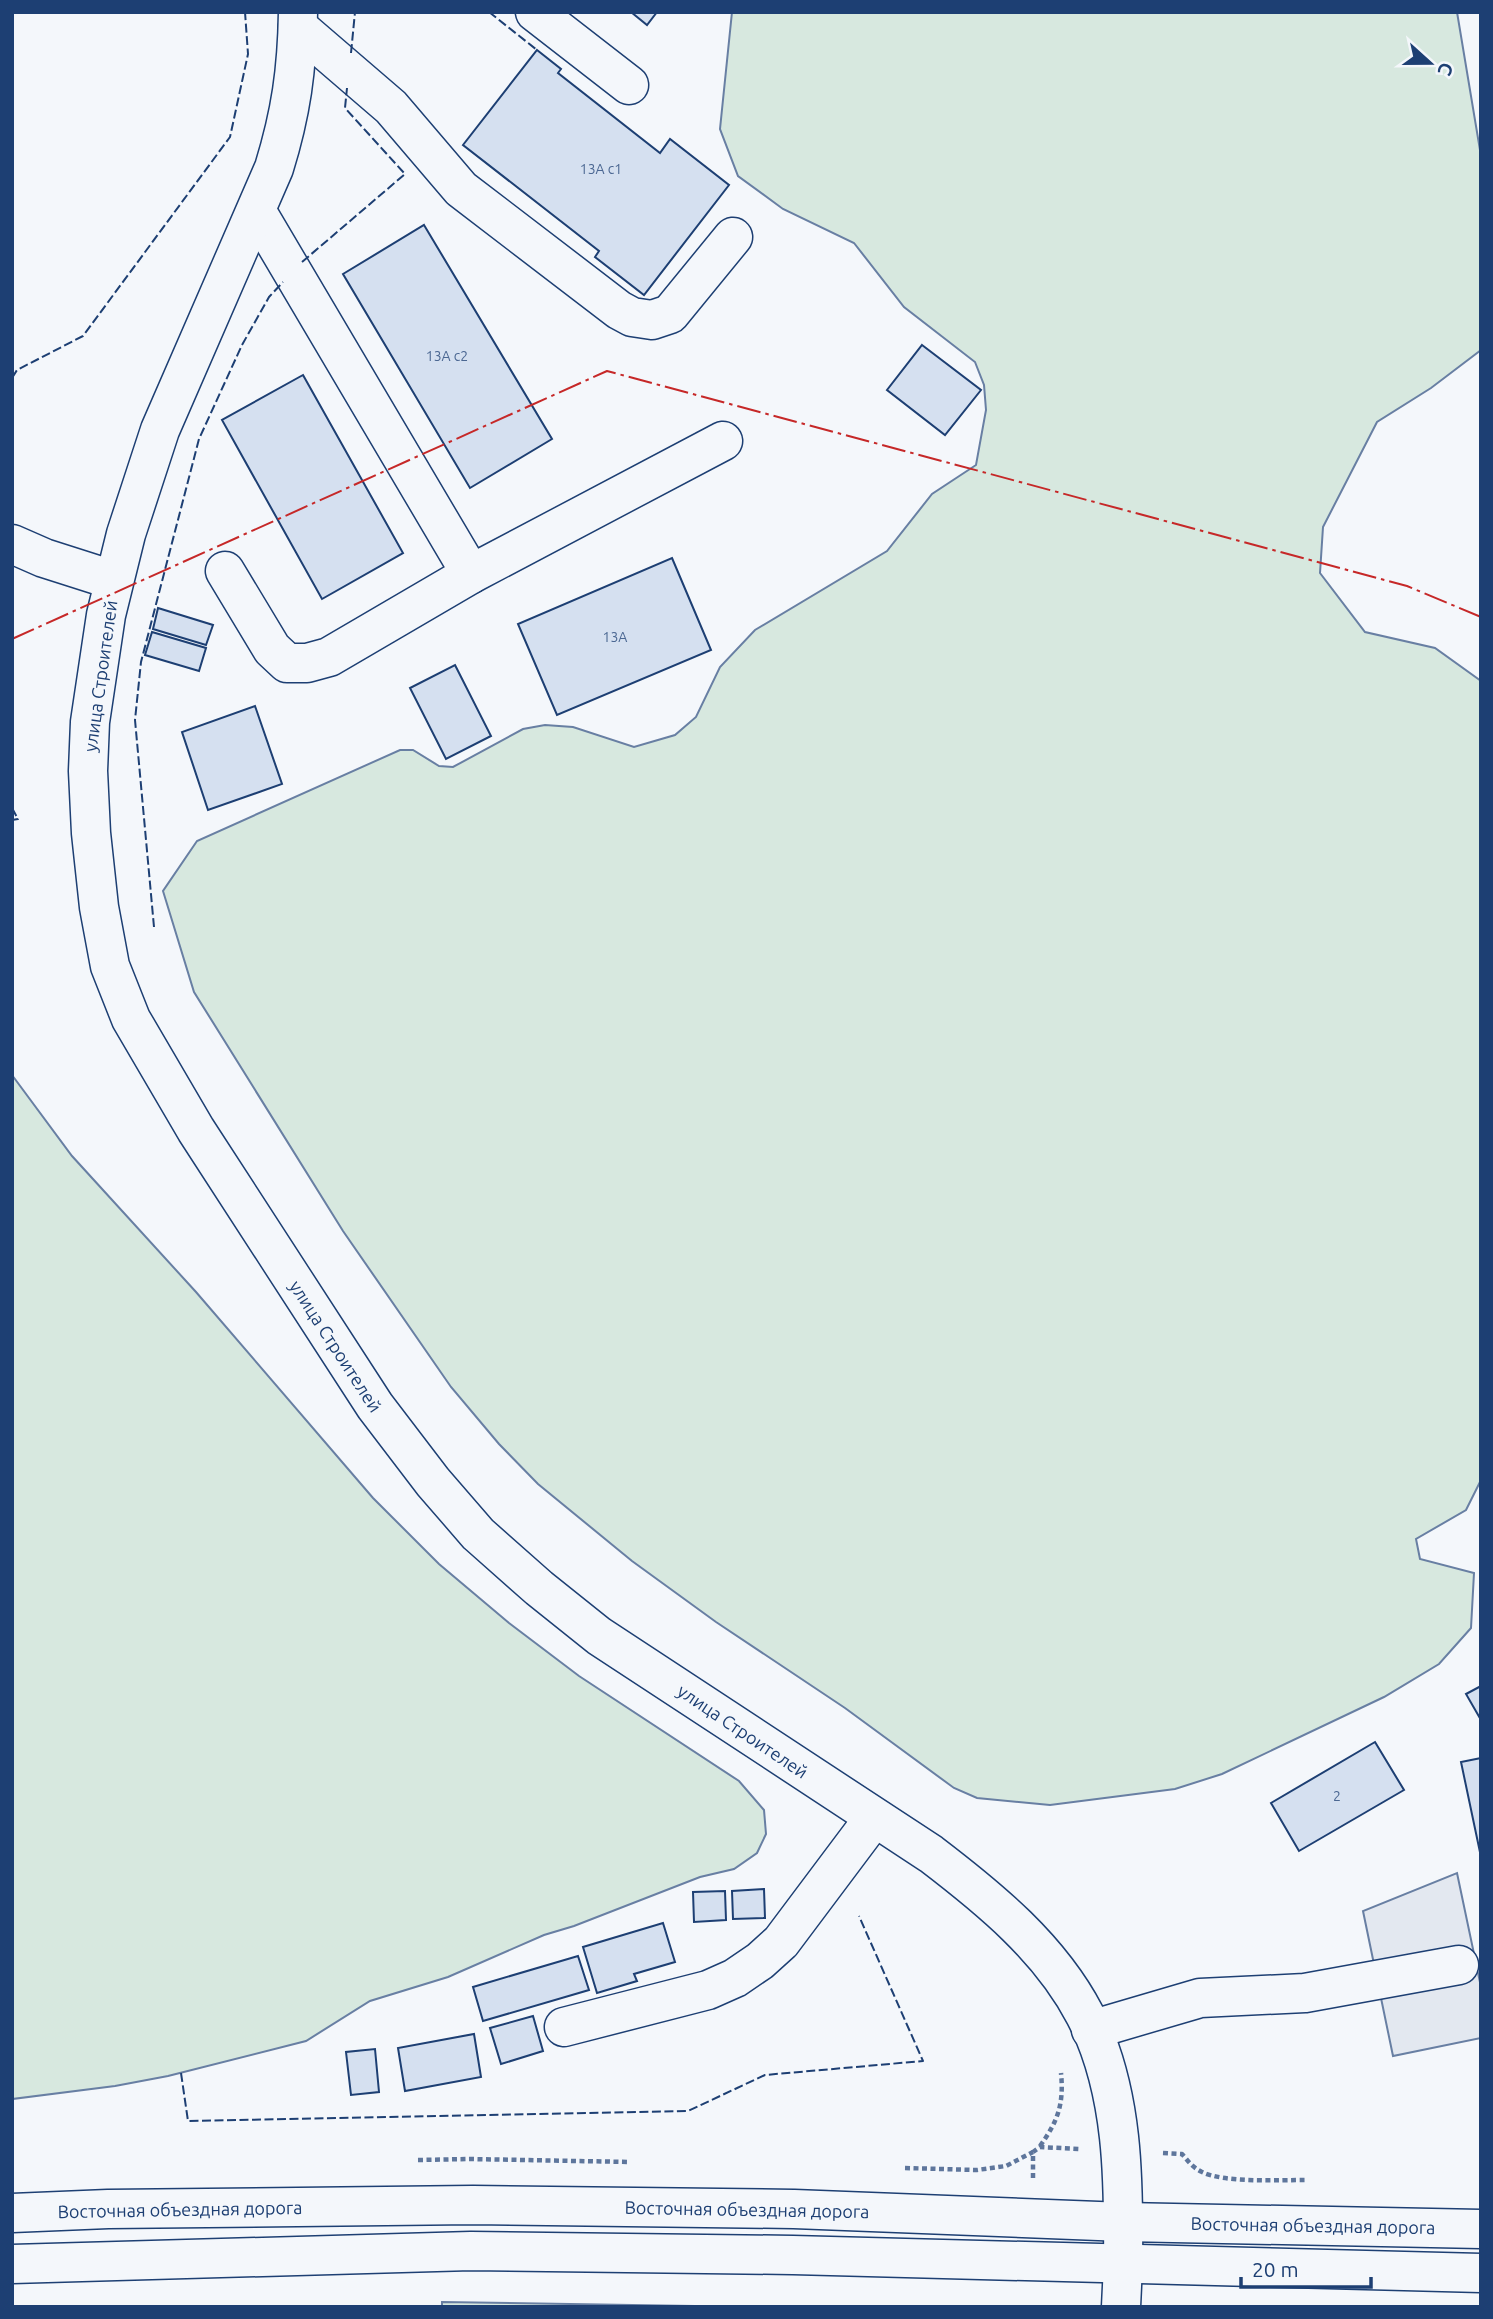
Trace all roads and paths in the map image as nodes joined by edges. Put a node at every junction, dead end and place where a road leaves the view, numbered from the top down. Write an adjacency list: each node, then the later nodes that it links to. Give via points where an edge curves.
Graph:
1 (535, 12): 3 (main road)
2 (298, 20): 4 (main road, улица Строителей, via 288,126); 5 (main road, via 390,107 461,189 632,317 652,320 670,314)
3 (629, 85)
4 (257, 212): 9 (main road); 10 (main road, улица Строителей, via 160,430)
5 (733, 237)
6 (723, 441): 9 (main road)
7 (12, 544): 10 (main road)
8 (225, 571): 9 (main road, via 272,649 288,663 328,657)
9 (471, 574)
10 (113, 580): 11 (main road, улица Строителей, via 90,722 90,834 99,907 110,966 131,1019 196,1130 375,1406 478,1534 599,1636)
11 (874, 1818): 13 (main road, via 781,1942 735,1978 708,1990); 14 (main road, улица Строителей, via 984,1894 1066,1984)
12 (1459, 1965): 14 (main road, via 1305,1993 1199,1998)
13 (564, 2026)
14 (1091, 2030): 18 (main road, улица Строителей, via 1115,2111)
15 (1058, 2064): 16 (path, via 1063,2094)
16 (1040, 2147)
17 (12, 2213): 18 (main road, Восточная объездная дорога, via 473,2204 794,2209)
18 (1124, 2222): 19 (main road, Восточная объездная дорога); 21 (main road, улица Строителей)
19 (1481, 2229)
20 (12, 2264): 21 (main road, via 471,2251)
21 (1123, 2265): 22 (main road); 23 (main road, улица Строителей)
22 (1481, 2273)
23 (1121, 2307)

